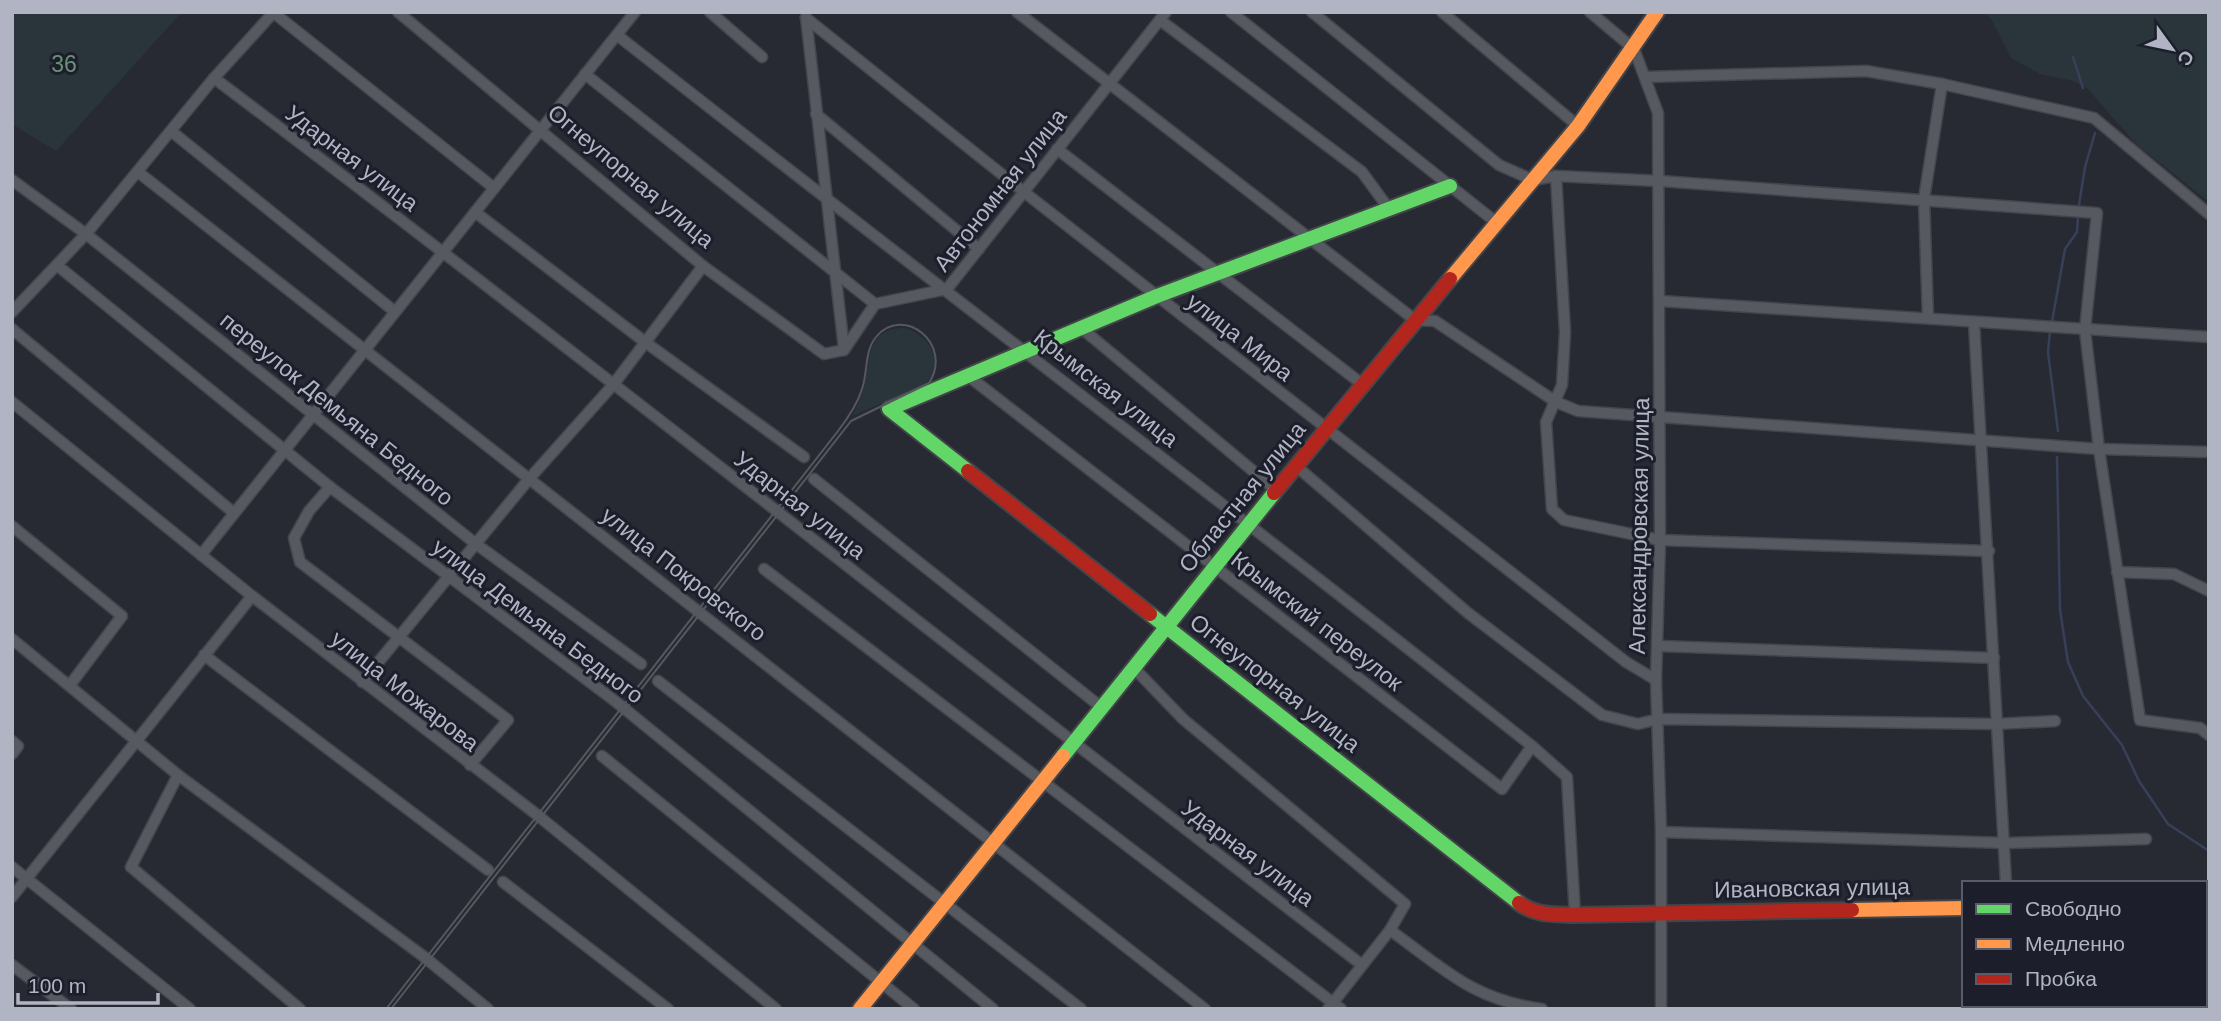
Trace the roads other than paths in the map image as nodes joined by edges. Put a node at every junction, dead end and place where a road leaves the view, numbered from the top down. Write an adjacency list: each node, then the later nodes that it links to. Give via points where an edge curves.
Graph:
1 (274, 12): 18 (street); 32 (street)
2 (398, 12): 23 (street, Огнеупорная улица)
3 (635, 12): 13 (street)
4 (710, 12): 15 (street)
5 (1017, 12): 19 (street)
6 (1231, 12): 31 (street)
7 (1312, 12): 29 (street, via 1499,165)
8 (1442, 12): 22 (street)
9 (1590, 12): 14 (street)
10 (1657, 12): 14 (street, Областная улица)
11 (805, 15): 21 (street); 33 (street, улица Мира)
12 (1163, 16): 19 (street, Автономная улица); 36 (street, via 1362,172)
13 (617, 35): 16 (street); 35 (street, Крымская улица)
14 (1634, 49): 17 (street, Александровская улица); 22 (street, Областная улица)
15 (762, 57)
16 (585, 74): 23 (street); 47 (street)
17 (1645, 77): 20 (street, via 1867,71); 30 (street, Александровская улица, via 1658,113)
18 (214, 78): 24 (street); 43 (street, Ударная улица)
19 (1108, 83): 25 (street, Автономная улица); 41 (street)
20 (1942, 83): 34 (street); 38 (street, via 2094,118)
21 (816, 114): 35 (street); 42 (street)
22 (1578, 126): 29 (street, Областная улица)
23 (541, 130): 32 (street); 44 (street, Огнеупорная улица)
24 (170, 131): 26 (street); 53 (street)
25 (1057, 149): 33 (street, Автономная улица); 46 (street)
26 (138, 172): 40 (street); 65 (street, улица Покровского)
27 (1556, 176): 29 (street); 30 (street); 70 (street, via 1565,332 1562,384)
28 (12, 180): 40 (street, переулок Демьяна Бедного)
29 (1532, 180): 39 (street, Областная улица)
30 (1660, 181): 34 (street); 51 (street, Александровская улица)
31 (1450, 186): 36 (street); 39 (street)
32 (494, 188): 37 (street)
33 (1024, 192): 42 (street, Автономная улица); 49 (street, улица Мира)
34 (1924, 199): 55 (street); 60 (street, via 2097,213)
35 (828, 201): 47 (street); 48 (street, Крымская улица)
36 (1389, 209): 41 (street)
37 (475, 212): 43 (street); 62 (street)
38 (2209, 214)
39 (1497, 223): 56 (street, Областная улица)
40 (86, 234): 45 (street); 71 (street, переулок Демьяна Бедного)
41 (1312, 240): 46 (street); 56 (street)
42 (979, 249): 48 (street, Автономная улица)
43 (442, 250): 53 (street); 68 (street, Ударная улица)
44 (703, 266): 62 (street); 63 (street, Огнеупорная улица, via 824,354)
45 (58, 267): 50 (street); 76 (street, улица Демьяна Бедного)
46 (1220, 274): 49 (street); 67 (street)
47 (838, 277): 52 (street); 63 (street)
48 (947, 289): 52 (street, Автономная улица); 64 (street, Крымская улица)
49 (1157, 296): 58 (street); 73 (street, улица Мира)
50 (16, 299): 54 (street)
51 (1660, 301): 55 (street); 72 (street, Александровская улица)
52 (875, 304): 63 (street)
53 (394, 311): 65 (street)
54 (12, 312)
55 (1928, 318): 57 (street)
56 (1415, 320): 67 (street, Областная улица); 70 (street, via 1435,321)
57 (1975, 323): 60 (street); 74 (street)
58 (1080, 327): 64 (street); 83 (street)
59 (12, 329): 84 (street)
60 (2085, 330): 61 (street); 75 (street)
61 (2209, 337)
62 (645, 342): 68 (street); 78 (street)
63 (844, 350)
64 (1025, 350): 66 (street); 85 (street, Крымская улица)
65 (362, 351): 71 (street); 80 (street, улица Покровского)
66 (967, 375): 91 (street, Крымский переулок); 97 (street, Огнеупорная улица, via 889,409)
67 (1362, 384): 73 (street, Областная улица)
68 (613, 385): 80 (street); 116 (street, Ударная улица)
69 (12, 402): 90 (street, улица Можарова)
70 (1556, 402): 72 (street, via 1578,411); 87 (street, via 1546,422 1552,509 1564,520)
71 (313, 413): 76 (street); 88 (street, переулок Демьяна Бедного)
72 (1660, 417): 74 (street); 87 (street, Александровская улица)
73 (1326, 428): 79 (street, Областная улица); 105 (street, улица Мира, via 1626,662)
74 (1982, 441): 75 (street); 89 (street)
75 (2099, 449): 77 (street); 93 (street)
76 (284, 451): 82 (street, улица Демьяна Бедного); 84 (street)
77 (2209, 452)
78 (804, 457)
79 (1296, 466): 83 (street, Областная улица); 110 (street, via 1468,612 1602,715 1638,723)
80 (529, 479): 88 (street); 125 (street, улица Покровского)
81 (814, 480): 109 (street)
82 (330, 487): 94 (street, улица Демьяна Бедного); 98 (street, via 309,511 295,538 300,562)
83 (1276, 490): 85 (street, Областная улица)
84 (234, 513): 90 (street)
85 (1250, 522): 91 (street, Областная улица); 117 (street, Крымская улица)
86 (12, 526): 108 (street, via 122,616)
87 (1660, 540): 89 (street); 100 (street, Александровская улица)
88 (476, 544): 94 (street); 103 (street, переулок Демьяна Бедного)
89 (1989, 551): 102 (street)
90 (201, 555): 96 (street, улица Можарова)
91 (1215, 565): 97 (street, Областная улица); 117 (street, Крымский переулок, via 1502,789)
92 (764, 569): 122 (street)
93 (2117, 572): 95 (street, via 2174,574); 113 (street, via 2140,720 2200,728)
94 (450, 578): 98 (street); 138 (street, улица Демьяна Бедного, via 615,701)
95 (2209, 591)
96 (252, 596): 101 (street); 107 (street, улица Можарова)
97 (1167, 627): 104 (street, Областная улица); 136 (street, Огнеупорная улица, via 1522,907 1542,914)
98 (398, 636): 107 (street); 120 (street, via 508,720)
99 (12, 639): 108 (street)
100 (1658, 646): 102 (street); 105 (street, Александровская улица)
101 (204, 655): 115 (street); 128 (street)
102 (1994, 658): 112 (street)
103 (640, 664)
104 (1133, 667): 109 (street, Областная улица); 137 (street, via 1183,719 1405,904)
105 (1656, 680): 110 (street, Александровская улица)
106 (658, 681): 133 (street)
107 (362, 682): 120 (street, улица Можарова)
108 (70, 685): 115 (street)
109 (1101, 707): 116 (street, Областная улица)
110 (1658, 719): 112 (street); 123 (street, Александровская улица)
111 (2055, 721): 112 (street)
112 (1996, 724): 126 (street)
113 (2209, 735)
114 (12, 741): 118 (street, via 18,746)
115 (135, 741): 121 (street); 129 (street)
116 (1072, 743): 122 (street, Областная улица); 140 (street, Ударная улица)
117 (1532, 746): 136 (street, Крымская улица, via 1567,777)
118 (12, 754)
119 (602, 757): 141 (street)
120 (470, 765): 148 (street, улица Можарова)
121 (178, 775): 145 (street, via 131,867); 146 (street)
122 (1041, 781): 125 (street, Областная улица); 142 (street)
123 (1661, 832): 126 (street); 135 (street, Александровская улица)
124 (2146, 838): 126 (street)
125 (993, 842): 133 (street, Областная улица); 153 (street, улица Покровского)
126 (2006, 843): 130 (street)
127 (12, 867): 129 (street)
128 (488, 870)
129 (27, 879): 132 (street); 144 (street)
130 (2006, 881)
131 (503, 882): 147 (street)
132 (12, 897)
133 (944, 903): 138 (street, Областная улица); 152 (street)
134 (1962, 908): 135 (street, Ивановская улица)
135 (1661, 914): 136 (street, Огнеупорная улица); 155 (street, Александровская улица)
136 (1575, 915)
137 (1390, 930): 140 (street); 154 (street, via 1470,989 1499,1001)
138 (910, 944): 141 (street, Областная улица); 151 (street, улица Демьяна Бедного)
139 (12, 965): 143 (street)
140 (1362, 965): 142 (street)
141 (881, 982): 149 (street, Областная улица); 150 (street)
142 (1334, 1006)
143 (71, 1009)
144 (190, 1009)
145 (300, 1009)
146 (488, 1009)
147 (668, 1009)
148 (776, 1009)
149 (860, 1009)
150 (914, 1009)
151 (993, 1009)
152 (1081, 1009)
153 (1205, 1009)
154 (1542, 1009)
155 (1661, 1009)

